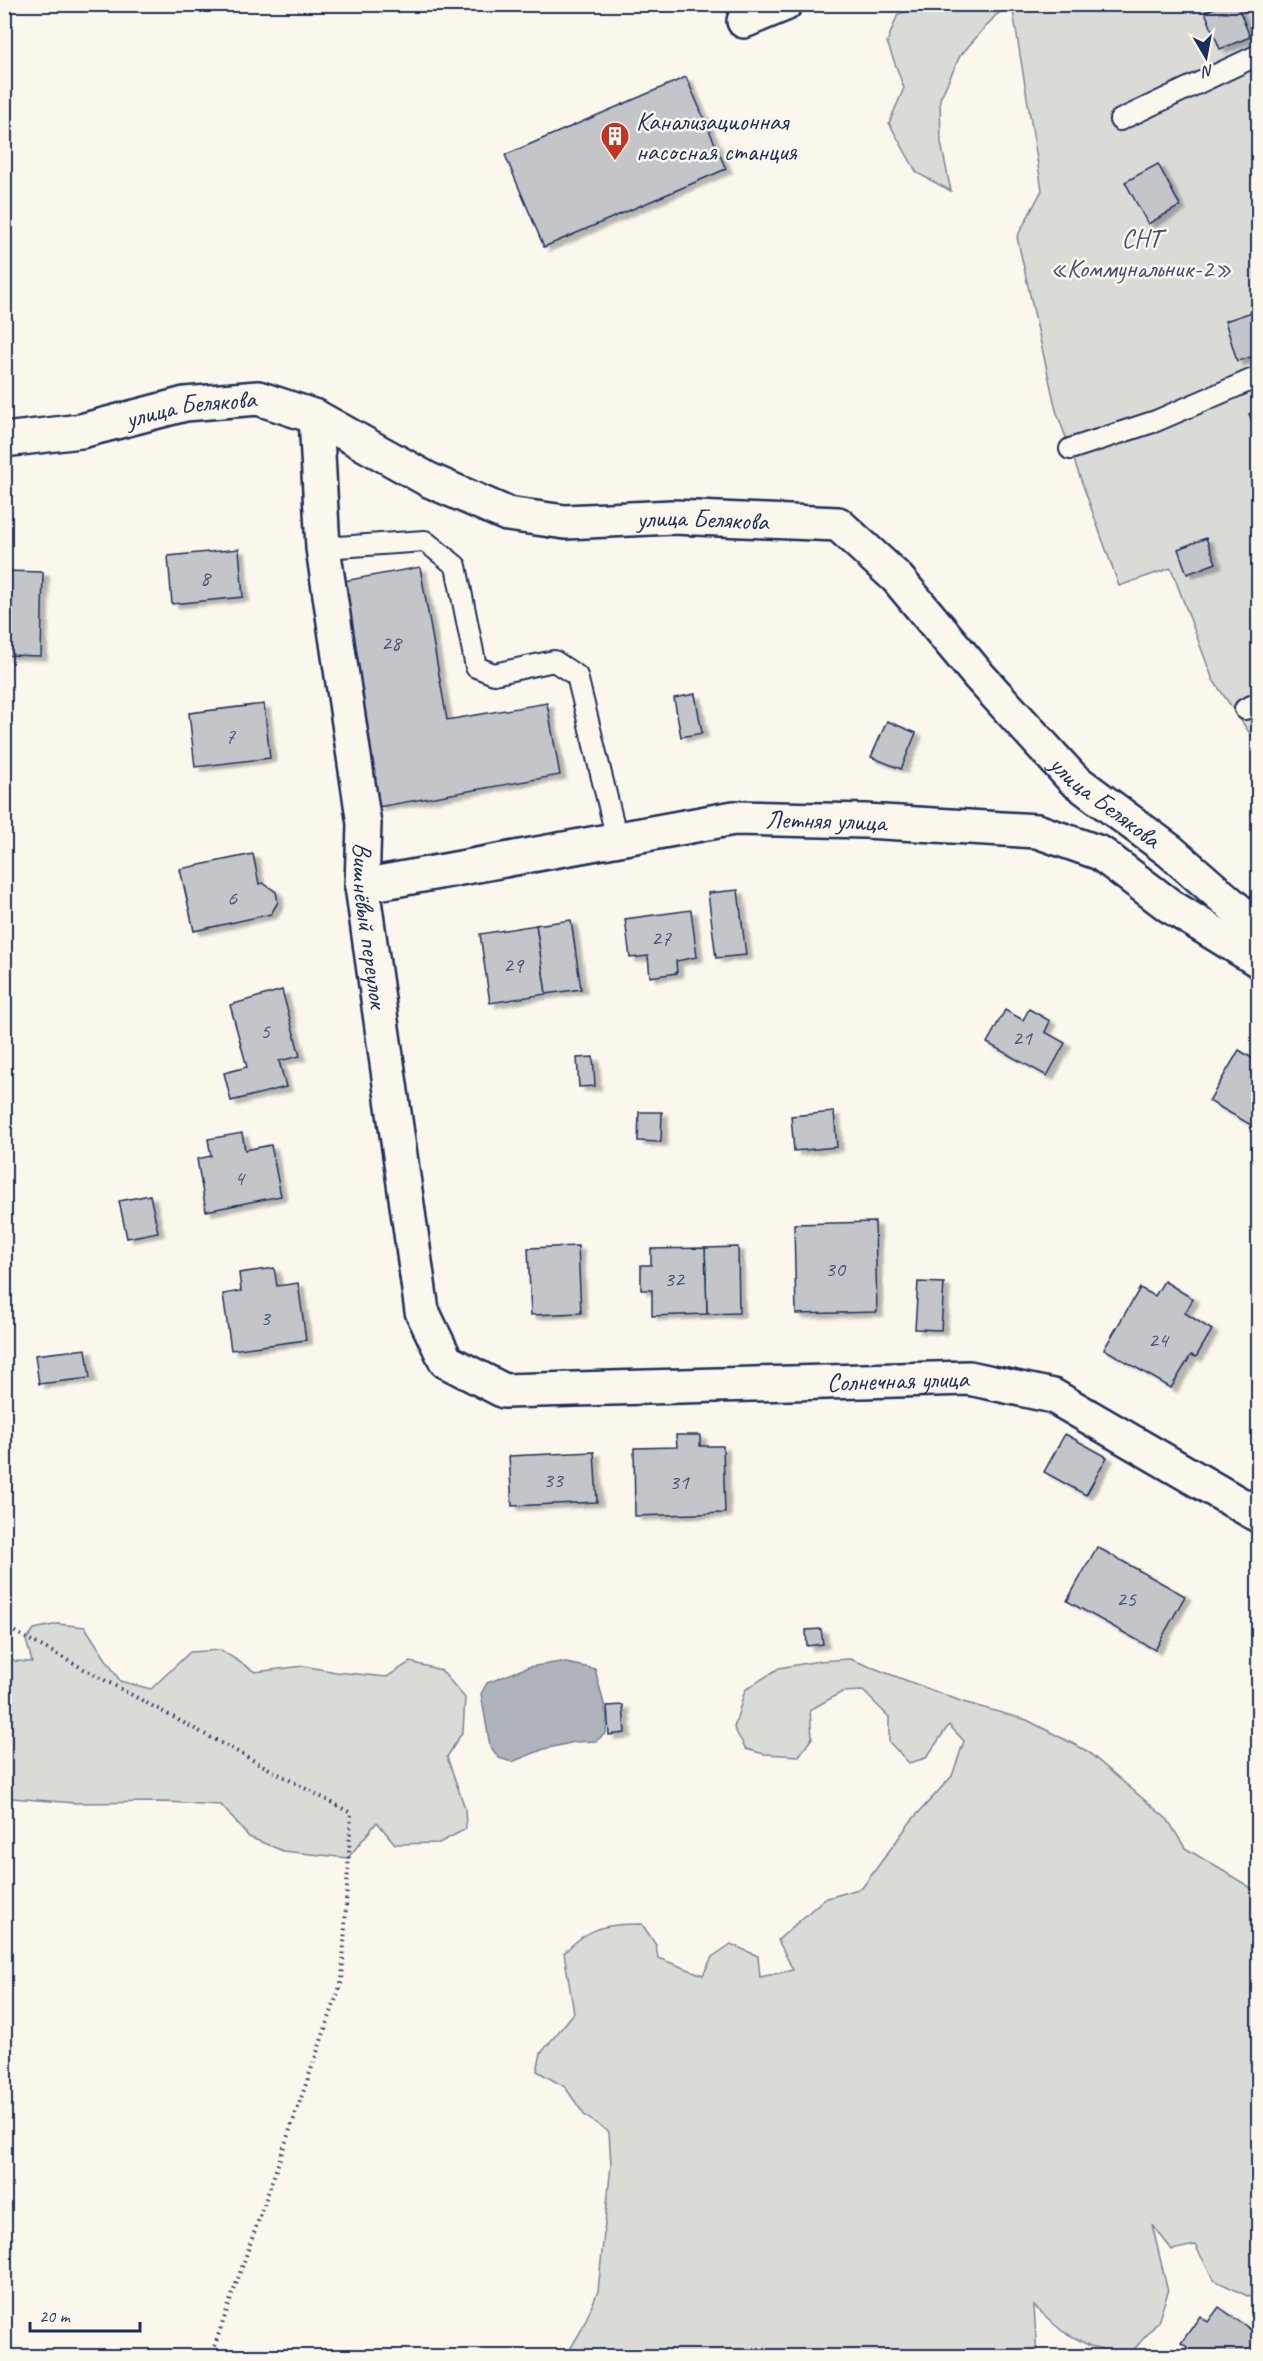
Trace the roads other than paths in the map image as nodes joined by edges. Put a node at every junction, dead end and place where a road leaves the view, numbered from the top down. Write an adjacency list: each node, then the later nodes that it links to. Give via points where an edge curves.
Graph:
1 (785, 4): 2 (street)
2 (744, 21)
3 (1258, 55): 4 (lane)
4 (1120, 120)
5 (1258, 377): 8 (lane, via 1156,421)
6 (316, 417): 7 (street, улица Белякова, via 258,398 185,404 81,432); 9 (street, Вишнёвый переулок); 12 (street, улица Белякова, via 429,480 507,514 565,522 674,517 838,524 897,578 1073,778 1170,850 1240,912)
7 (4, 440)
8 (1070, 449)
9 (323, 548): 10 (lane, via 425,541 456,566 476,667 494,674 554,661 577,676); 11 (street, Вишнёвый переулок, via 364,825)
10 (617, 839): 11 (street, Летняя улица); 13 (street, Летняя улица, via 734,818 1037,831 1100,853 1170,906)
11 (362, 886): 14 (street, Вишнёвый переулок, via 422,1311 446,1361)
12 (1258, 941)
13 (1258, 960)
14 (504, 1391): 15 (street, Солнечная улица, via 969,1378 1053,1396)
15 (1258, 1515)

